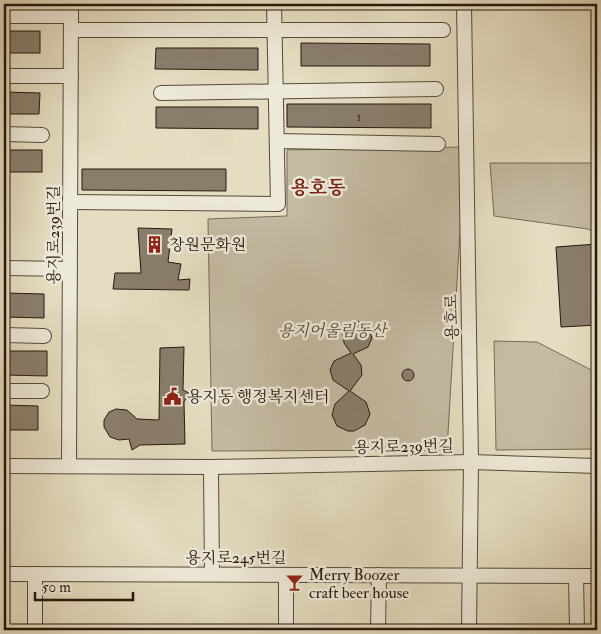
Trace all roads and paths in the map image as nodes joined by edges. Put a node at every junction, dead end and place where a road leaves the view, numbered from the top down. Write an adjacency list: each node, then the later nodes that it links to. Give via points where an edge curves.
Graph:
1 (274, 4): 5 (street)
2 (464, 4): 23 (street, 용호로)
3 (4, 16): 4 (street)
4 (71, 17): 5 (street); 8 (street, 용지로239번길)
5 (274, 30): 6 (street); 10 (street)
6 (443, 30)
7 (4, 76): 8 (street)
8 (71, 76): 16 (street, 용지로239번길)
9 (436, 89): 10 (street)
10 (277, 91): 11 (street); 14 (street)
11 (161, 92)
12 (4, 134): 13 (street)
13 (42, 135)
14 (278, 141): 15 (street); 16 (street, via 278,204)
15 (438, 144)
16 (70, 202): 18 (street, 용지로239번길)
17 (4, 268): 18 (street)
18 (70, 269): 25 (street, 용지로239번길)
19 (4, 336): 20 (street)
20 (44, 336)
21 (4, 391): 22 (street)
22 (42, 391)
23 (471, 462): 26 (street, 용지로239번길); 27 (street, 용지로239번길); 33 (street, 용호로)
24 (4, 466): 25 (street, 용지로239번길)
25 (69, 466): 27 (street, 용지로239번길)
26 (597, 466)
27 (211, 467): 30 (street)
28 (4, 574): 29 (street, 용지로245번길)
29 (35, 574): 30 (street, 용지로245번길); 36 (street)
30 (212, 574): 31 (street, 용지로245번길)
31 (286, 575): 32 (street, 용지로245번길); 37 (street)
32 (379, 575): 33 (street, 용지로245번길); 38 (street)
33 (469, 575): 34 (street, 용지로245번길); 39 (street, 용호로)
34 (576, 576): 35 (street, 용지로245번길); 40 (street)
35 (597, 576)
36 (35, 630)
37 (286, 630)
38 (378, 630)
39 (469, 630)
40 (577, 630)

